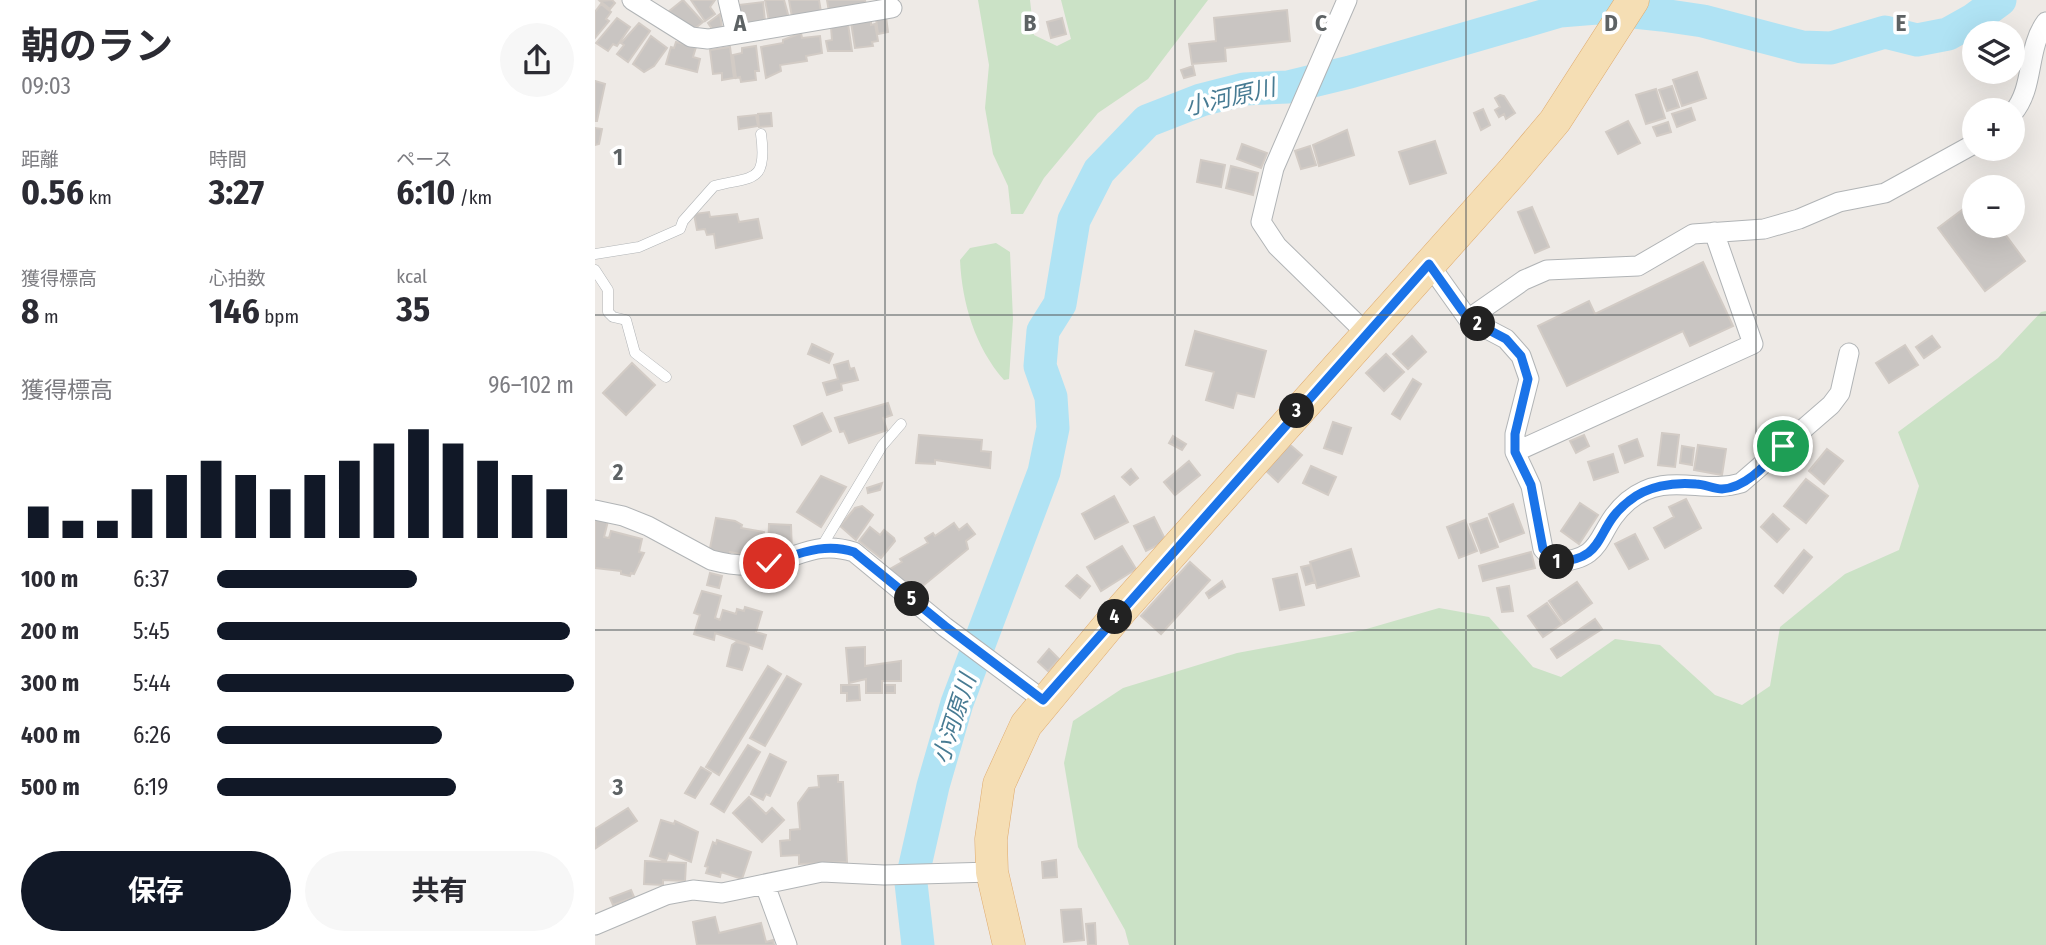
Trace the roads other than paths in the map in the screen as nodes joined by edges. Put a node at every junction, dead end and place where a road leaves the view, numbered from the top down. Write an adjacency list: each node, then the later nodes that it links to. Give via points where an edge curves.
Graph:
1 (632, 0): 7 (street, via 691,37)
2 (728, 0): 7 (street)
3 (1347, 0): 16 (street, via 1274,168 1261,222 1277,246)
4 (1633, 0): 13 (main road, via 1555,121)
5 (892, 8): 7 (street)
6 (2046, 22): 8 (street, via 2036,41)
7 (736, 34)
8 (2024, 98)
9 (761, 134): 12 (lane, via 763,159 754,177 714,186 680,229 639,247)
10 (1962, 151): 11 (street, via 1885,193 1839,202 1764,229)
11 (1714, 232): 15 (street, via 1693,234 1638,266 1547,270 1524,280); 20 (street, via 1753,344)
12 (595, 254)
13 (1429, 264): 15 (street); 16 (main road)
14 (595, 270): 18 (lane, via 608,290 607,312 626,320 635,354)
15 (1468, 319): 20 (street, via 1506,339 1521,356 1528,379)
16 (1366, 333): 23 (main road)
17 (1849, 353): 20 (street, via 1840,393 1831,405 1759,470 1723,489 1669,482 1629,500 1590,554 1577,562 1555,562 1543,549 1531,485)
18 (666, 377)
19 (901, 424): 22 (lane, via 882,446)
20 (1515, 452)
21 (595, 510): 22 (street, via 623,516 727,564 769,563)
22 (822, 547): 23 (street, via 854,552)
23 (1043, 700): 24 (main road, via 1011,752 999,784 991,839)
24 (992, 872): 25 (street, via 822,872); 28 (main road)
25 (765, 885): 26 (street, via 722,893 693,890 666,895); 27 (street)
26 (595, 925)
27 (787, 945)
28 (1009, 945)

